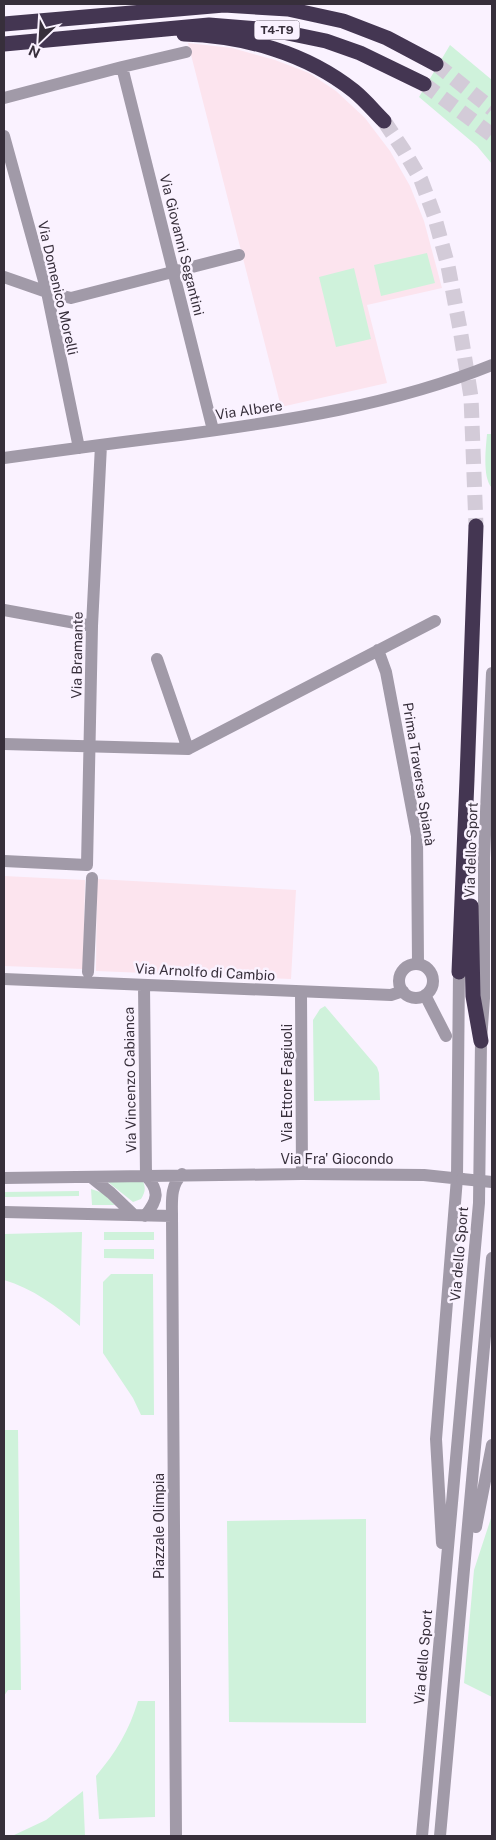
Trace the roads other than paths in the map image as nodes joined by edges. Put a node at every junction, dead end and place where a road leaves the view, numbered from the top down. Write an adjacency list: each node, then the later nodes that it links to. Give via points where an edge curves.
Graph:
1 (4, 24): 5 (highway, T4-T9, via 224,5 288,9 343,21 386,38)
2 (120, 32): 3 (highway, T4-T9); 7 (highway, T4-T9, via 209,25 274,30 326,41 360,53); 9 (highway, via 225,38 266,46 300,58 323,71 354,91)
3 (4, 44)
4 (186, 52): 6 (street)
5 (436, 64)
6 (122, 67): 8 (street); 12 (street, Via Giovanni Segantini)
7 (424, 84)
8 (4, 98)
9 (384, 121)
10 (4, 136): 14 (street, Via Domenico Morelli)
11 (239, 255): 12 (street)
12 (173, 272): 14 (street, via 71,298); 16 (street, Via Giovanni Segantini)
13 (4, 278): 14 (street)
14 (46, 292): 18 (street, Via Domenico Morelli)
15 (492, 365): 16 (street, Via Albere, via 434,387 395,397 283,421)
16 (213, 430): 17 (street, Via Albere)
17 (101, 445): 18 (street, Via Albere); 23 (street, Via Bramante)
18 (78, 448): 19 (street, Via Albere)
19 (4, 458)
20 (476, 526): 30 (highway)
21 (4, 610): 23 (street)
22 (435, 621): 24 (street)
23 (92, 626): 28 (street, Via Bramante)
24 (378, 650): 29 (street); 33 (street, Prima Traversa Spianà, via 386,672 417,836)
25 (157, 659): 29 (street)
26 (492, 673): 42 (street, Via dello Sport, via 484,858 484,998)
27 (4, 744): 28 (street)
28 (90, 747): 29 (street); 31 (street, Via Bramante, via 87,866)
29 (188, 750)
30 (467, 779): 35 (highway); 42 (highway, via 473,996)
31 (4, 861)
32 (92, 878): 34 (street)
33 (418, 964): 38 (street, via 403,970 400,980); 40 (street, via 428,968 433,977 432,988)
34 (88, 972)
35 (459, 972): 48 (street)
36 (4, 979): 37 (street, Via Arnolfo di Cambio)
37 (144, 985): 39 (street, Via Arnolfo di Cambio); 45 (street, Via Vincenzo Cabianca)
38 (403, 991): 39 (street, Via Arnolfo di Cambio, via 391,995); 40 (street, via 411,996)
39 (301, 992): 44 (street, Via Ettore Fagiuoli)
40 (425, 995): 41 (street)
41 (446, 1036)
42 (480, 1042): 55 (street, Via dello Sport, via 479,1202)
43 (182, 1174): 44 (street, Via Fra' Giocondo); 45 (street, Via Fra' Giocondo); 52 (street, via 172,1190)
44 (302, 1174): 48 (street, Via Fra' Giocondo, via 424,1174)
45 (146, 1176): 46 (street, Via Fra' Giocondo); 51 (street, via 156,1194 153,1206)
46 (91, 1177): 47 (street, Via Fra' Giocondo); 51 (street)
47 (4, 1178)
48 (460, 1179): 49 (street, Via Fra' Giocondo, bridge); 55 (street, via 436,1439)
49 (492, 1182)
50 (4, 1212): 51 (street)
51 (140, 1216): 52 (street)
52 (172, 1216): 57 (street, Piazzale Olimpia)
53 (492, 1258): 56 (street)
54 (492, 1445): 56 (street)
55 (445, 1588): 58 (street, Via dello Sport)
56 (463, 1591): 59 (street)
57 (176, 1836)
58 (422, 1836)
59 (440, 1836)

